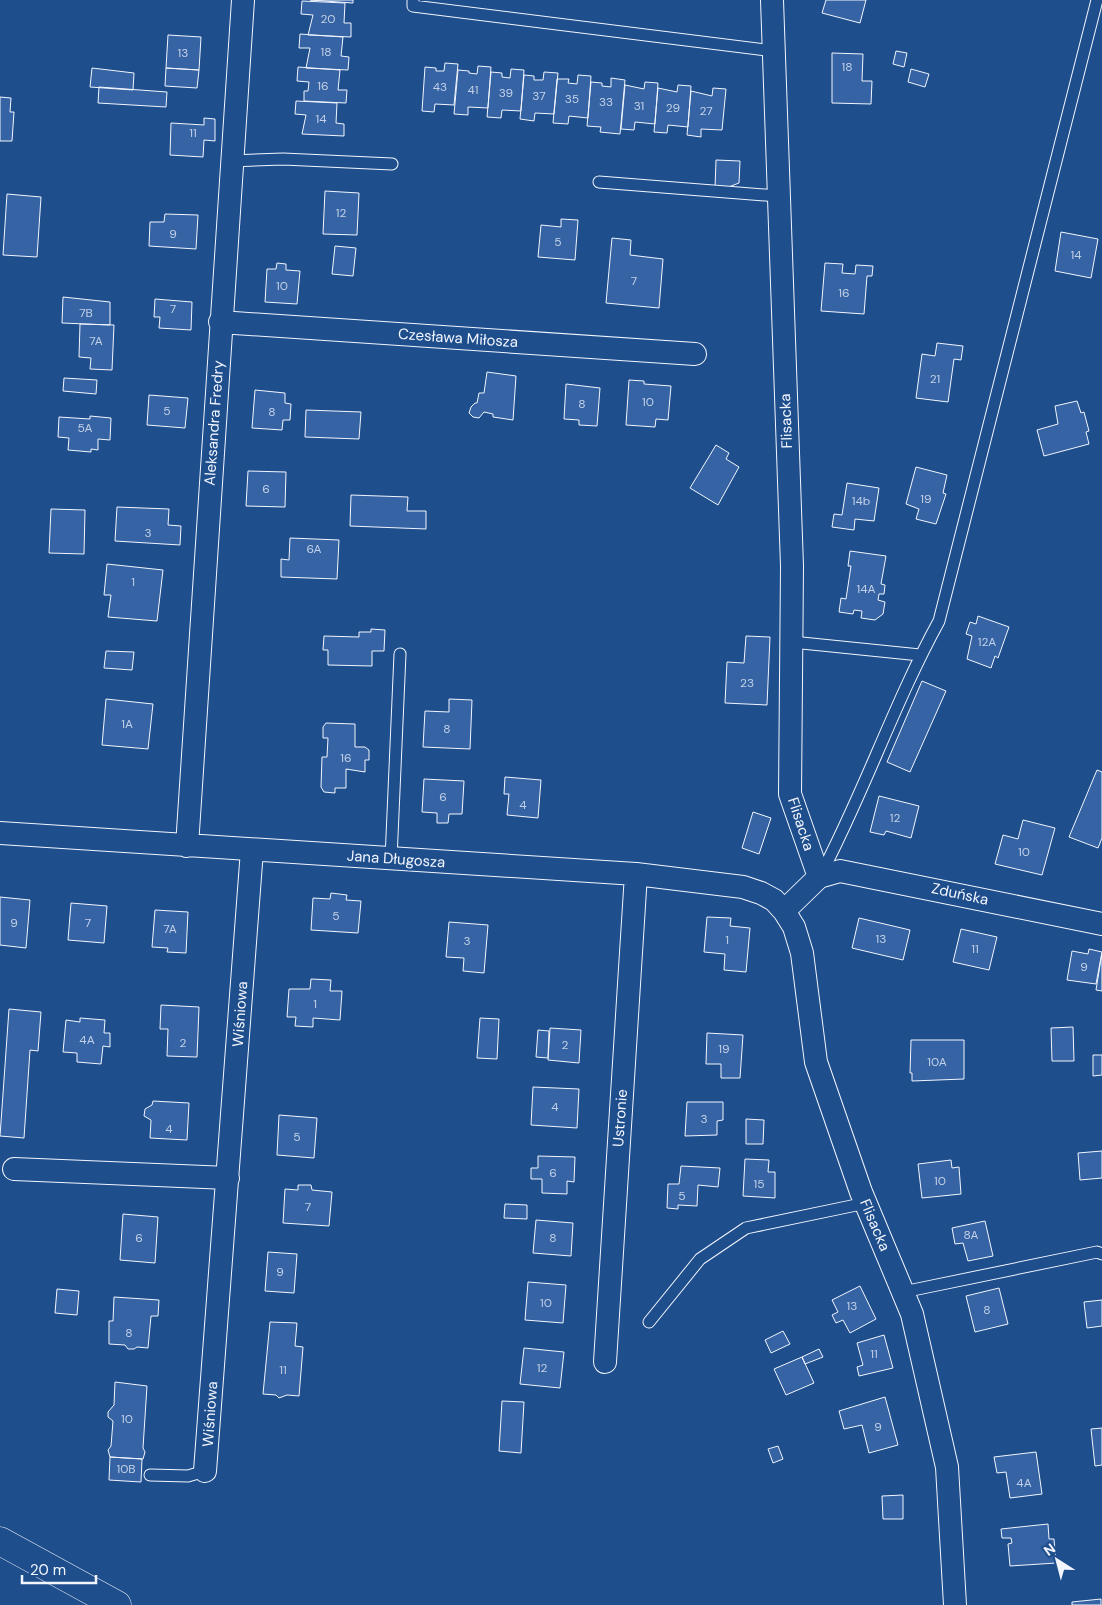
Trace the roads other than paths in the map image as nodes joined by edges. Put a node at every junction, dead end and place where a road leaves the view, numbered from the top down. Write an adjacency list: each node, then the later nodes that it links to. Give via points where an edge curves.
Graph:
1 (243, 0): 6 (street, Aleksandra Fredry)
2 (414, 0): 5 (lane, via 413,6)
3 (772, 0): 5 (street, Flisacka)
4 (1098, 0): 14 (lane, via 939,622)
5 (774, 51): 9 (street, Flisacka)
6 (231, 161): 7 (lane, via 283,159); 10 (street, Aleksandra Fredry)
7 (392, 164)
8 (598, 182): 9 (lane)
9 (778, 196): 12 (street, Flisacka)
10 (220, 322): 11 (street, Czesława Miłosza); 16 (street, Aleksandra Fredry)
11 (695, 354)
12 (792, 642): 14 (lane); 20 (street, Flisacka, via 790,794)
13 (400, 654): 18 (lane)
14 (920, 655): 20 (lane, via 848,822)
15 (0, 833): 16 (street, Jana Długosza)
16 (187, 846): 17 (street, Jana Długosza)
17 (252, 850): 18 (street, Jana Długosza); 24 (street, Wiśniowa)
18 (391, 859): 19 (street, Jana Długosza)
19 (636, 874): 21 (street, Jana Długosza, via 743,887 761,893); 29 (street, Ustronie)
20 (819, 878): 21 (street); 22 (street, Zduńska, via 840,871)
21 (784, 911): 25 (street, Flisacka, via 794,927 802,953 816,1062)
22 (1102, 924)
23 (14, 1170): 24 (street)
24 (228, 1178): 30 (street, Wiśniowa)
25 (866, 1203): 27 (street, Flisacka); 28 (lane, via 746,1228 700,1259)
26 (1102, 1254): 27 (lane, via 1097,1252)
27 (903, 1292): 34 (street, Flisacka, via 912,1314 947,1467)
28 (649, 1322)
29 (605, 1362)
30 (205, 1471): 31 (lane, via 188,1476)
31 (150, 1475)
32 (0, 1541): 33 (main road)
33 (117, 1605)
34 (954, 1605)

